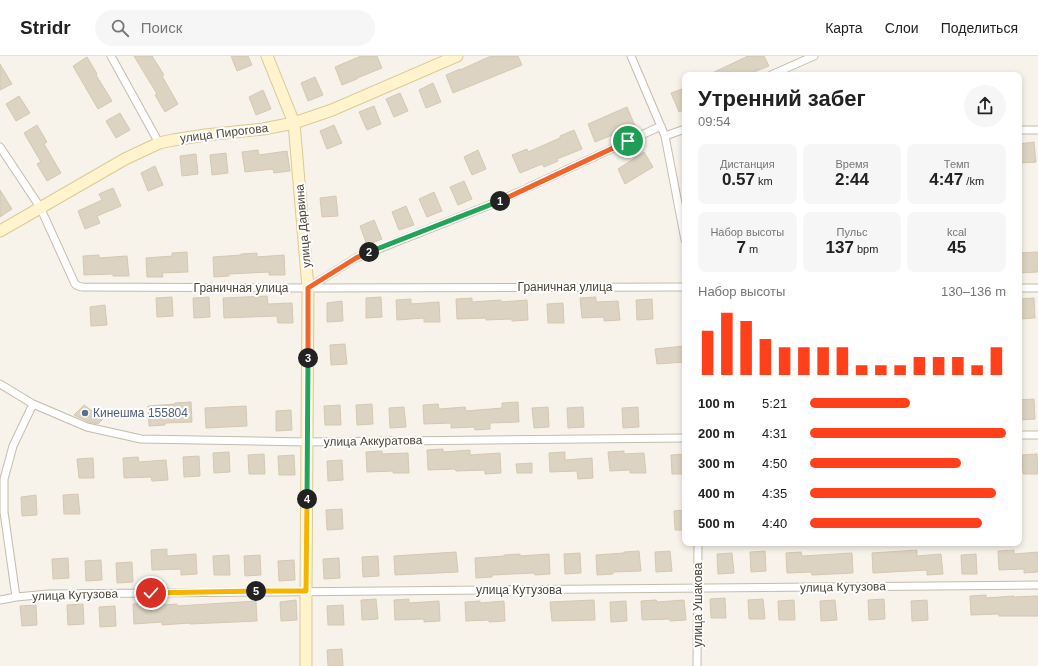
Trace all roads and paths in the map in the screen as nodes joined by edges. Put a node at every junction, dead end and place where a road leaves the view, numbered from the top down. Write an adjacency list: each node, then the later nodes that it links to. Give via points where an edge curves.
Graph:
1 (111, 56): 13 (street)
2 (267, 56): 7 (street, улица Дарвина)
3 (457, 56): 7 (street, улица Пирогова, via 332,110)
4 (632, 56): 8 (street)
5 (814, 56): 6 (street)
6 (778, 72)
7 (294, 123): 13 (street, улица Пирогова); 19 (street, улица Дарвина)
8 (661, 126): 12 (street); 19 (street, via 497,202 356,258)
9 (682, 130): 12 (street)
10 (1022, 130): 11 (street)
11 (1038, 130)
12 (665, 136): 16 (street)
13 (159, 143): 15 (street, улица Пирогова, via 125,159)
14 (0, 146): 15 (street, Граничная улица)
15 (40, 207): 17 (street, улица Пирогова); 19 (street, Граничная улица, via 78,286)
16 (682, 224)
17 (0, 231)
18 (682, 287): 19 (street, Граничная улица)
19 (308, 288): 27 (street, улица Дарвина)
20 (1022, 288): 21 (street)
21 (1038, 288)
22 (0, 384): 23 (street, улица Аккуратова)
23 (33, 404): 27 (street, улица Аккуратова, via 87,427 141,439); 32 (street, via 13,446 4,479 4,512)
24 (1022, 435): 25 (street)
25 (1038, 435)
26 (682, 438): 27 (street, улица Аккуратова)
27 (307, 442): 31 (street, улица Дарвина)
28 (698, 546): 30 (street, улица Ушакова)
29 (1038, 585): 30 (street, улица Кутузова)
30 (698, 589): 31 (street, улица Кутузова); 35 (street, улица Ушакова)
31 (306, 591): 32 (street, улица Кутузова, via 49,594); 34 (street, улица Дарвина)
32 (16, 597): 33 (street, улица Кутузова)
33 (0, 600)
34 (306, 666)
35 (697, 666)

